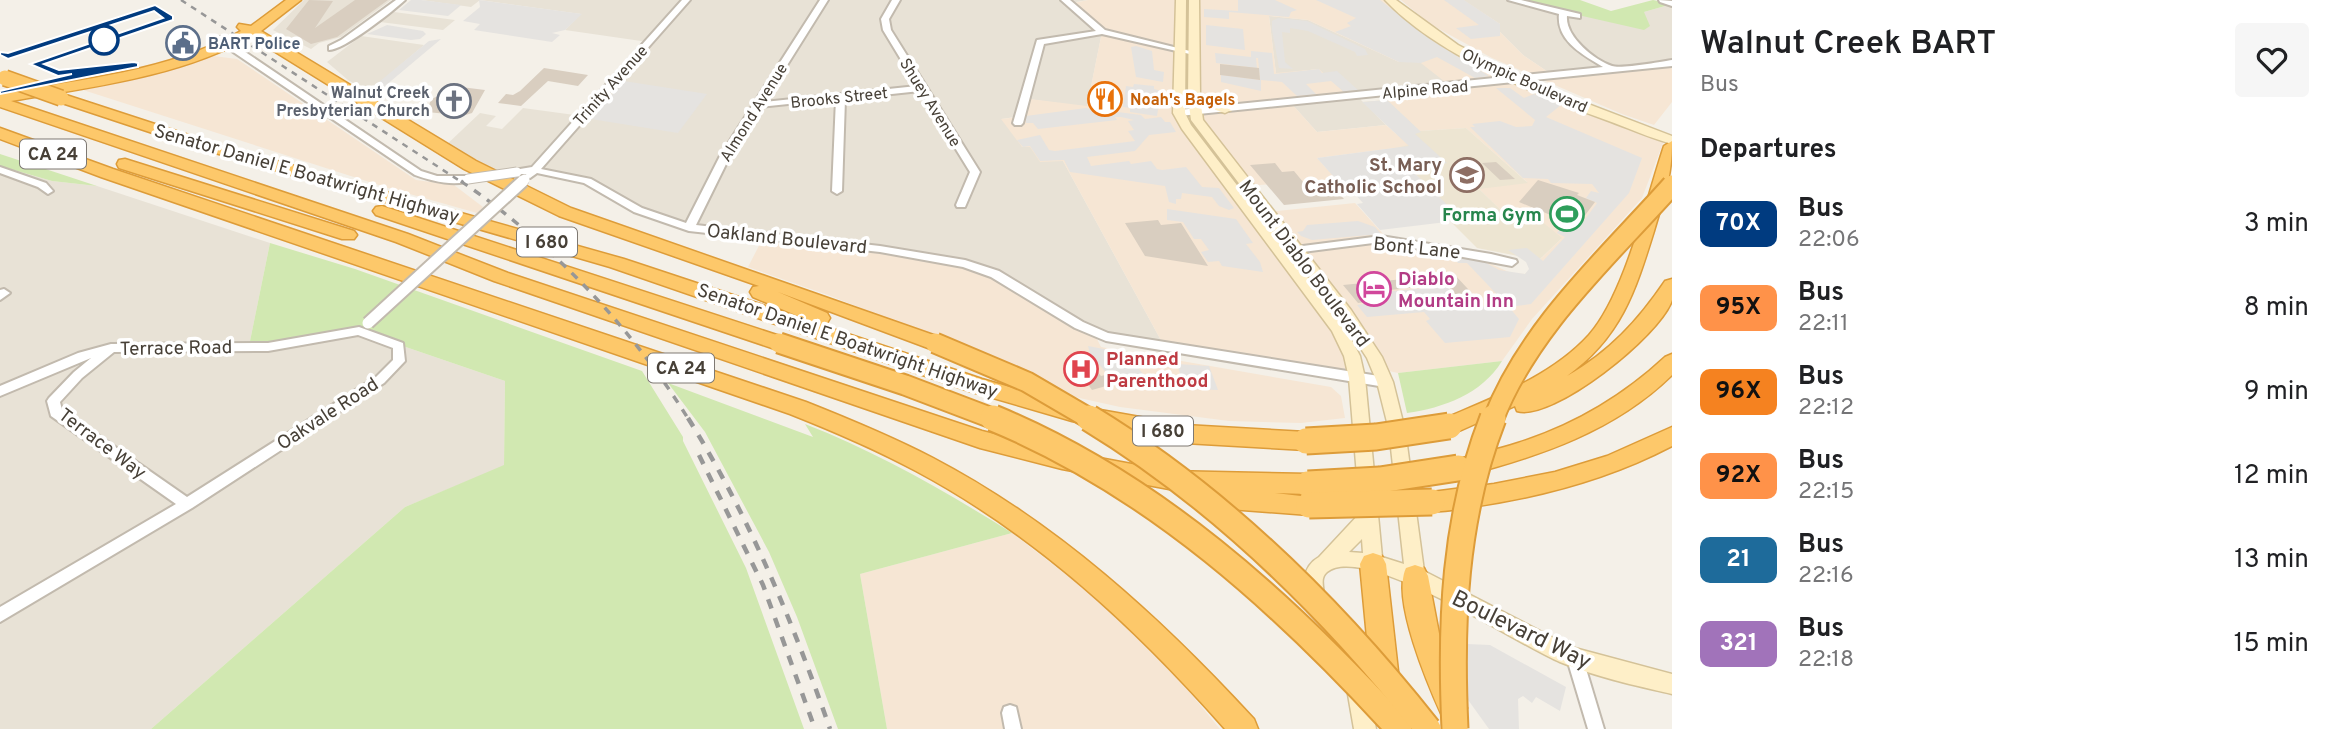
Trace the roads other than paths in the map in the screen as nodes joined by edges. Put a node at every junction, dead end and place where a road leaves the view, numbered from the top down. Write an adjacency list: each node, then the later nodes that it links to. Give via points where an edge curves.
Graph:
1 (277, 0): 17 (highway)
2 (295, 0): 17 (highway, via 279,16)
3 (401, 0): 21 (street)
4 (686, 0): 46 (street, Trinity Avenue)
5 (824, 0): 33 (street, Almond Avenue)
6 (896, 0): 30 (street, Shuey Avenue, via 885,25)
7 (1065, 0): 18 (street)
8 (1181, 0): 22 (main road)
9 (1194, 0): 22 (main road)
10 (1390, 0): 28 (main road, Olympic Boulevard, via 1433,35)
11 (1401, 0): 27 (main road, Olympic Boulevard, via 1448,35)
12 (1512, 0): 15 (street)
13 (1663, 0): 14 (street)
14 (1672, 4)
15 (1563, 13): 16 (street); 26 (street, via 1564,31)
16 (1577, 16)
17 (249, 30): 19 (highway); 47 (highway)
18 (1102, 32): 20 (street); 22 (street)
19 (223, 41): 23 (street); 24 (highway); 29 (highway, via 134,65)
20 (1040, 42): 38 (street)
21 (332, 47)
22 (1187, 51): 34 (main road); 36 (main road)
23 (244, 54): 24 (highway); 47 (street, via 418,173 436,179)
24 (194, 55): 32 (highway)
25 (1672, 63): 26 (street, Alpine Road)
26 (1613, 70): 27 (street, Alpine Road)
27 (1534, 78): 28 (street, Alpine Road); 39 (main road, Olympic Boulevard)
28 (1517, 80): 35 (street, Alpine Road); 41 (main road, Olympic Boulevard)
29 (2, 82): 42 (highway, Senator Daniel E Boatwright Highway / I 680, bridge)
30 (922, 88): 31 (street, Brooks Street); 53 (street, Shuey Avenue, via 975,172)
31 (841, 97): 33 (street, Brooks Street); 52 (street)
32 (0, 100): 57 (highway, Senator Daniel E Boatwright Highway / I 680)
33 (757, 105): 54 (street, Almond Avenue)
34 (1194, 105): 35 (main road); 36 (street); 55 (main road, Mount Diablo Boulevard, via 1212,142)
35 (1225, 110)
36 (1179, 113): 55 (main road, Mount Diablo Boulevard)
37 (0, 116): 57 (highway, via 71,146 230,200 459,272)
38 (1018, 123)
39 (1672, 132)
40 (0, 133): 48 (highway, CA 24)
41 (1672, 140)
42 (204, 145): 61 (highway, Senator Daniel E Boatwright Highway / I 680, via 597,257); 80 (highway, bridge, via 284,177 979,412 1054,448 1129,491 1260,589)
43 (1672, 146): 66 (highway, via 1622,300 1600,337 1541,383)
44 (0, 148): 48 (highway, via 70,171)
45 (0, 170): 51 (street)
46 (534, 170): 49 (street); 54 (street, Oakland Boulevard, via 598,186 657,219)
47 (469, 172): 49 (street, bridge); 61 (highway, via 558,217 817,316); 81 (highway, bridge, via 596,224 935,343 1055,397 1212,503 1346,632)
48 (107, 173): 77 (highway, CA 24, via 871,436 951,478 1042,537 1115,596 1196,674)
49 (521, 175): 59 (street, bridge)
50 (1672, 186): 82 (highway, bridge, via 1539,337 1513,376 1492,422 1469,494 1458,558 1452,635)
51 (48, 191)
52 (838, 191)
53 (961, 205)
54 (689, 228): 63 (street, Oakland Boulevard, via 880,249 965,264 995,274 1099,336)
55 (1288, 251): 56 (street, Bont Lane, via 1381,239); 63 (main road, Mount Diablo Boulevard, via 1339,329); 64 (main road, Mount Diablo Boulevard, via 1346,314)
56 (1512, 262)
57 (501, 277): 68 (highway, Senator Daniel E Boatwright Highway / I 680, via 980,439 1169,480 1229,499)
58 (1672, 285): 66 (highway, Senator Daniel E Boatwright Highway / I 680, via 1641,331 1591,374 1522,407)
59 (363, 327): 60 (street, Terrace Road, via 268,347); 69 (street, Oakvale Road, via 399,346 401,353 392,370)
60 (111, 348): 65 (street, Terrace Road); 69 (street, Terrace Way, via 53,401 56,413)
61 (887, 354): 66 (highway, Senator Daniel E Boatwright Highway / I 680, bridge, via 1100,420 1185,434 1306,441)
62 (1672, 362): 68 (highway, bridge, via 1636,394 1531,449 1458,468)
63 (1357, 379): 64 (street, Oakland Boulevard); 70 (main road, Mount Diablo Boulevard)
64 (1385, 382): 73 (main road, Mount Diablo Boulevard, via 1397,430)
65 (0, 391)
66 (1449, 426)
67 (1672, 436): 68 (highway, bridge, via 1617,462 1544,485 1475,498 1432,502)
68 (1309, 494)
69 (187, 504): 74 (street, Oakvale Road)
70 (1368, 516): 71 (main road); 72 (main road, Mount Diablo Boulevard)
71 (1327, 561): 72 (main road, Boulevard Way); 78 (main road, via 1312,575 1312,589 1352,660)
72 (1373, 564): 73 (main road, Boulevard Way); 79 (highway, via 1380,654)
73 (1415, 576): 75 (main road, Boulevard Way); 83 (highway, via 1428,648)
74 (0, 615)
75 (1575, 659): 76 (main road, Boulevard Way); 84 (street)
76 (1672, 684)
77 (1244, 729)
78 (1365, 729)
79 (1394, 729)
80 (1399, 729)
81 (1428, 729)
82 (1455, 729)
83 (1464, 729)
84 (1596, 729)

